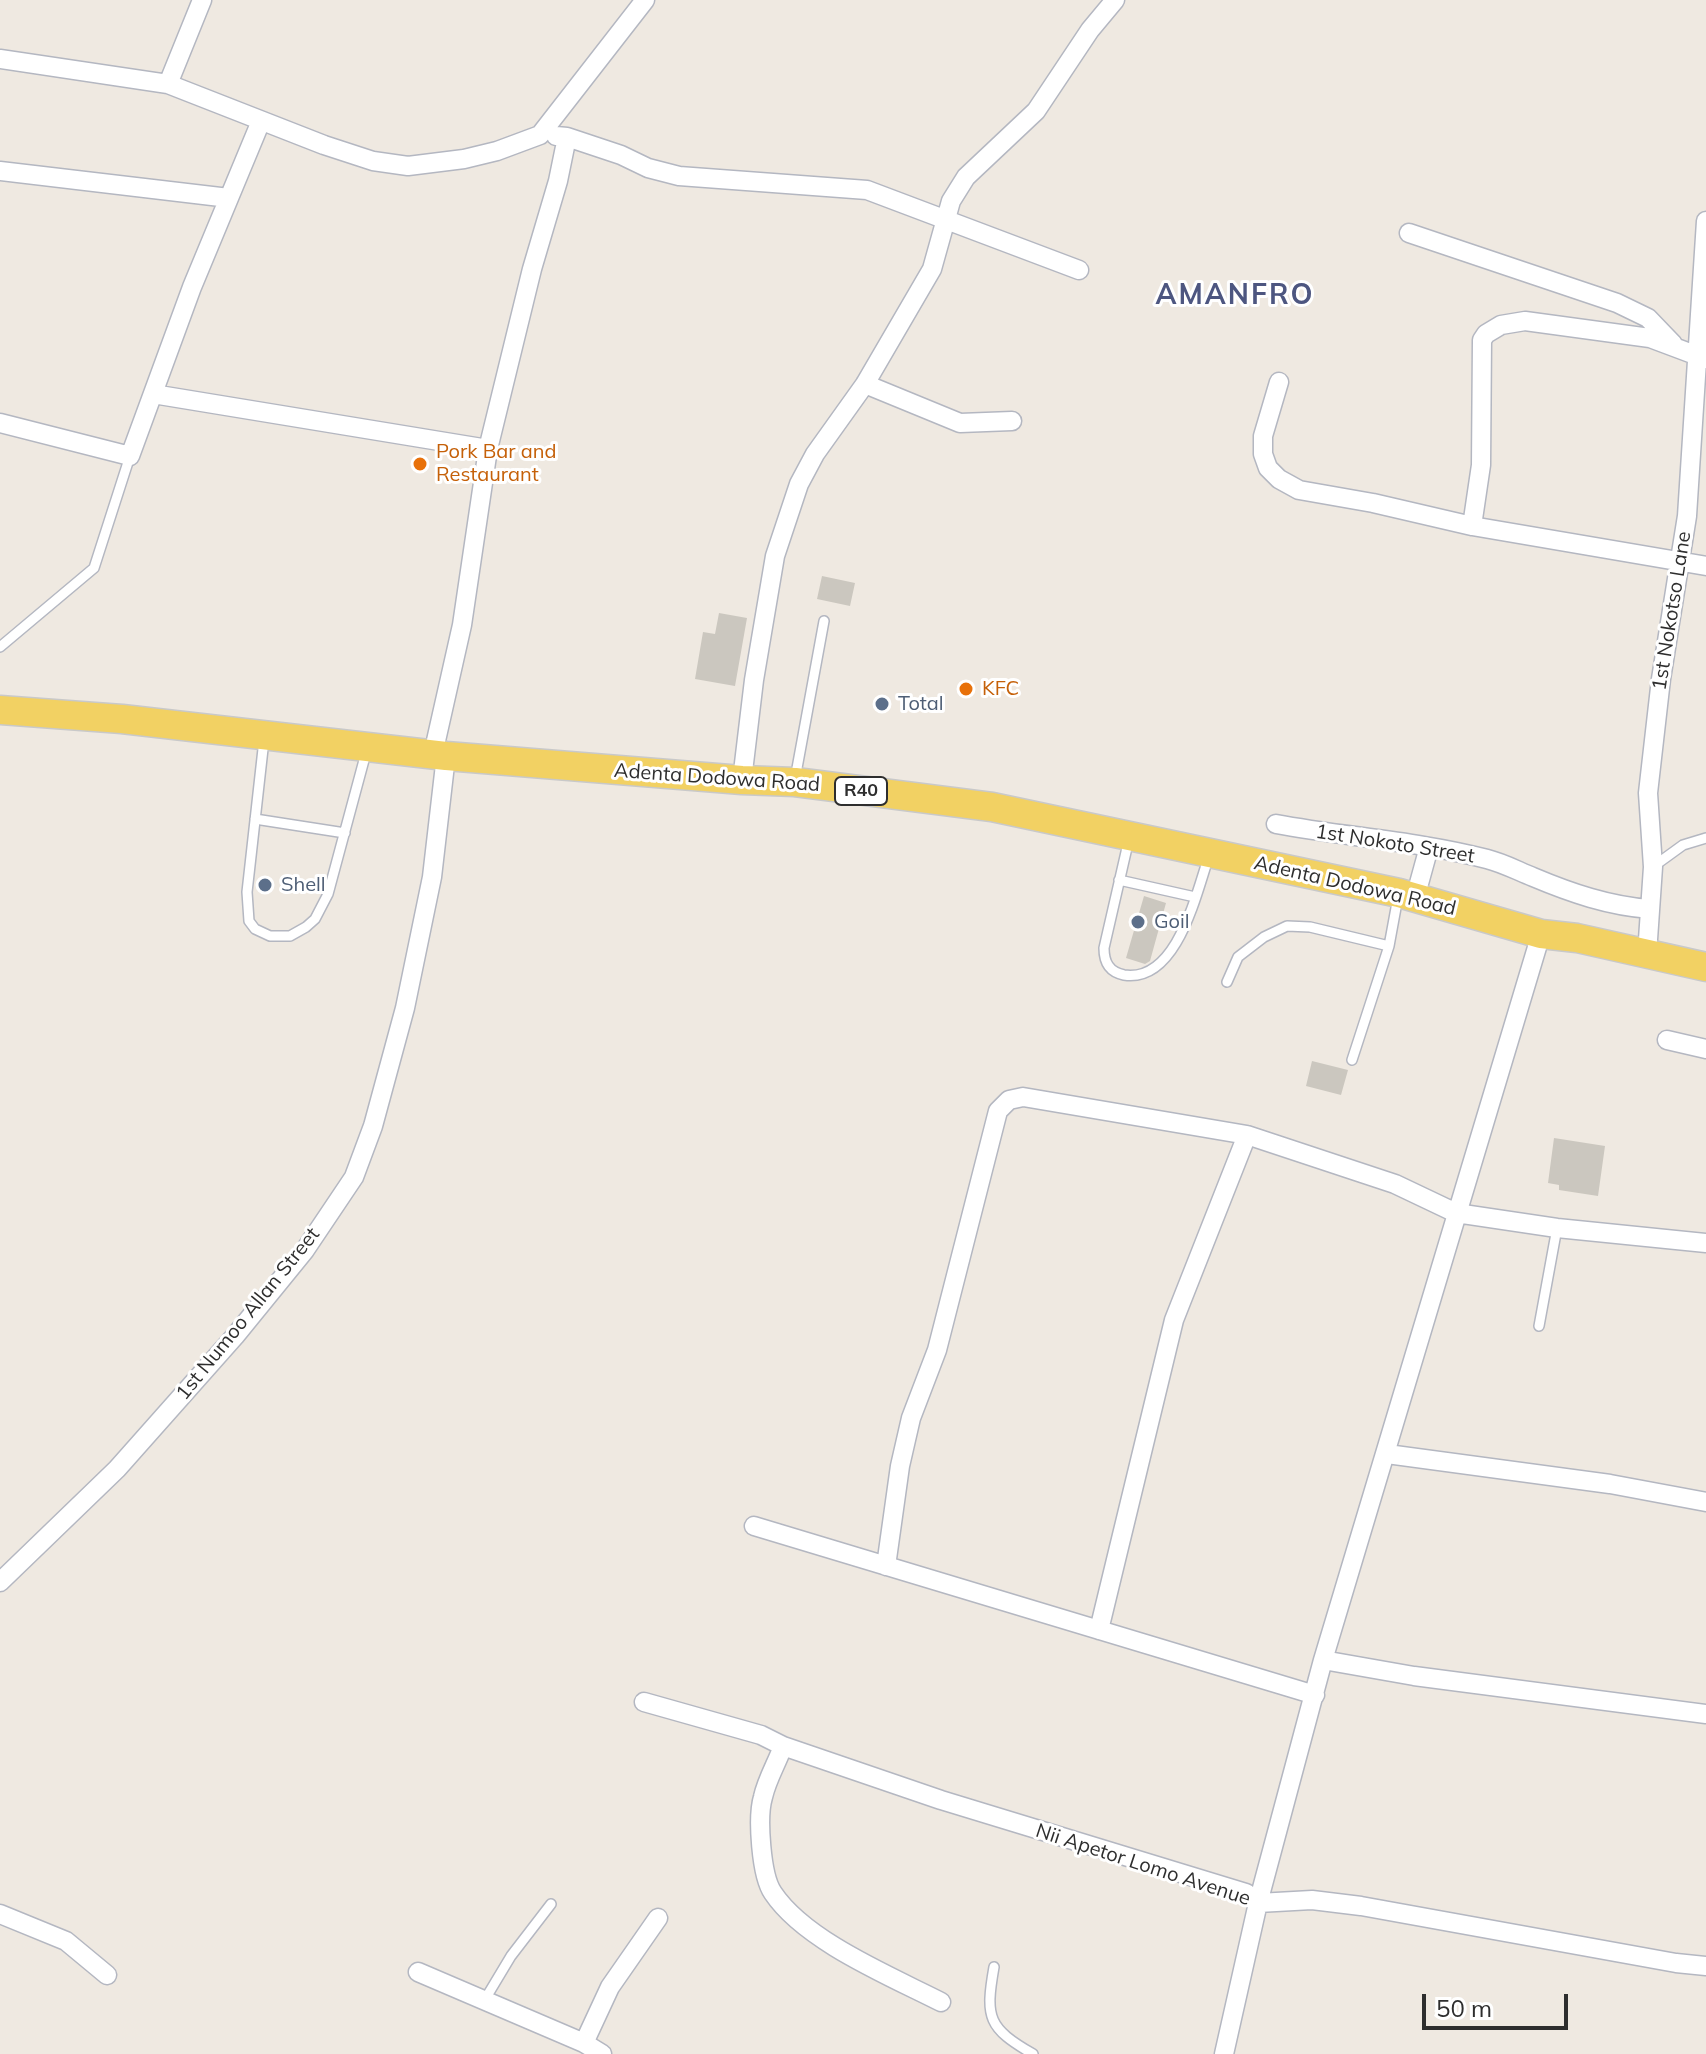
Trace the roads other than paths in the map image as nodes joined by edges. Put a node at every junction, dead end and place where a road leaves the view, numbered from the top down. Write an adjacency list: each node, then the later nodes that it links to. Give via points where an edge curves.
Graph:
1 (202, 0): 5 (street)
2 (645, 0): 7 (street)
3 (1115, 0): 11 (street, via 1036,111 966,177)
4 (0, 59): 5 (street)
5 (168, 84): 6 (street)
6 (261, 121): 7 (street, via 373,161 408,166 464,159); 10 (street)
7 (540, 135): 8 (street)
8 (567, 137): 11 (street, via 679,176 867,190); 22 (street, 1st Numoo Allan Street)
9 (0, 171): 10 (street)
10 (229, 198): 19 (street)
11 (946, 221): 14 (street); 18 (street, via 932,269)
12 (1706, 221): 16 (street, 1st Nokotso Lane)
13 (1409, 233): 15 (street, via 1617,303 1648,318)
14 (1079, 270)
15 (1675, 346): 16 (street); 24 (street, via 1525,321 1486,334 1481,465)
16 (1702, 358): 25 (street, 1st Nokotso Lane)
17 (1279, 382): 24 (street, via 1263,454 1279,479 1299,490)
18 (865, 384): 20 (street, via 960,423); 33 (street, via 815,454 785,520 754,680)
19 (153, 394): 22 (street); 23 (street)
20 (1012, 421)
21 (0, 423): 23 (street)
22 (488, 449): 32 (street, 1st Numoo Allan Street)
23 (130, 456): 28 (lane, via 94,568)
24 (1472, 526): 25 (street)
25 (1680, 563): 26 (street); 42 (street, 1st Nokotso Lane, via 1648,793)
26 (1706, 566)
27 (824, 621): 34 (lane)
28 (0, 647)
29 (0, 710): 30 (main road, Adenta Dodowa Road / R40)
30 (264, 735): 31 (main road, Adenta Dodowa Road / R40); 35 (lane)
31 (368, 746): 32 (main road, Adenta Dodowa Road / R40); 37 (lane)
32 (440, 755): 33 (main road, Adenta Dodowa Road / R40); 64 (street, 1st Numoo Allan Street, via 432,877 405,1008 354,1177 305,1250 235,1336 117,1469)
33 (742, 780): 34 (main road, Adenta Dodowa Road / R40)
34 (795, 782): 38 (main road, Adenta Dodowa Road / R40, via 992,807)
35 (255, 819): 37 (lane); 37 (lane, via 249,921 270,936 290,936 315,919 328,894)
36 (1276, 824): 40 (street, 1st Nokoto Street)
37 (345, 833)
38 (1130, 836): 41 (main road, Adenta Dodowa Road / R40); 43 (lane)
39 (1706, 838): 42 (lane, via 1683,845)
40 (1429, 847): 44 (street); 46 (street, 1st Nokoto Street, via 1492,860 1623,907)
41 (1210, 853): 44 (main road, Adenta Dodowa Road / R40); 45 (lane)
42 (1653, 867): 46 (street, 1st Nokotso Lane)
43 (1119, 880): 45 (lane); 45 (lane, via 1104,959 1111,971 1122,975 1141,976 1159,964 1173,949)
44 (1407, 896): 47 (main road, Adenta Dodowa Road / R40); 48 (lane)
45 (1195, 897)
46 (1650, 909): 49 (street, 1st Nokotso Lane)
47 (1541, 934): 49 (main road, Adenta Dodowa Road / R40); 56 (street)
48 (1389, 946): 51 (lane, via 1287,926 1238,957); 54 (lane)
49 (1647, 954): 50 (main road, Adenta Dodowa Road / R40)
50 (1706, 967)
51 (1227, 982)
52 (1667, 1040): 53 (street)
53 (1706, 1049)
54 (1352, 1060)
55 (1247, 1135): 56 (street, via 1395,1184); 63 (street, via 1023,1097 1009,1100 998,1111 937,1350 911,1418); 65 (street, via 1174,1320)
56 (1456, 1213): 57 (street); 60 (street)
57 (1557, 1228): 58 (street); 59 (lane)
58 (1706, 1243)
59 (1539, 1326)
60 (1387, 1454): 61 (street); 66 (street)
61 (1706, 1502)
62 (754, 1526): 63 (street)
63 (886, 1566): 65 (street)
64 (0, 1582)
65 (1099, 1630): 67 (street)
66 (1323, 1660): 67 (street); 69 (street)
67 (1315, 1695): 71 (street)
68 (644, 1702): 70 (street, Nii Apetor Lomo Avenue)
69 (1706, 1714)
70 (783, 1746): 71 (street, Nii Apetor Lomo Avenue, via 1246,1893); 80 (street, via 762,1799 759,1836 771,1892 832,1947)
71 (1258, 1903): 75 (street, Nii Apetor Lomo Avenue, via 1312,1900 1361,1906); 84 (street)
72 (551, 1904): 79 (lane)
73 (0, 1914): 78 (street, via 66,1941)
74 (658, 1918): 81 (street, via 610,1987)
75 (1706, 1966)
76 (994, 1967): 83 (lane, via 992,2020 1006,2038)
77 (418, 1972): 79 (street)
78 (107, 1975)
79 (484, 2001): 81 (street)
80 (941, 2002)
81 (584, 2043): 82 (street)
82 (602, 2054)
83 (1033, 2054)
84 (1224, 2054)

